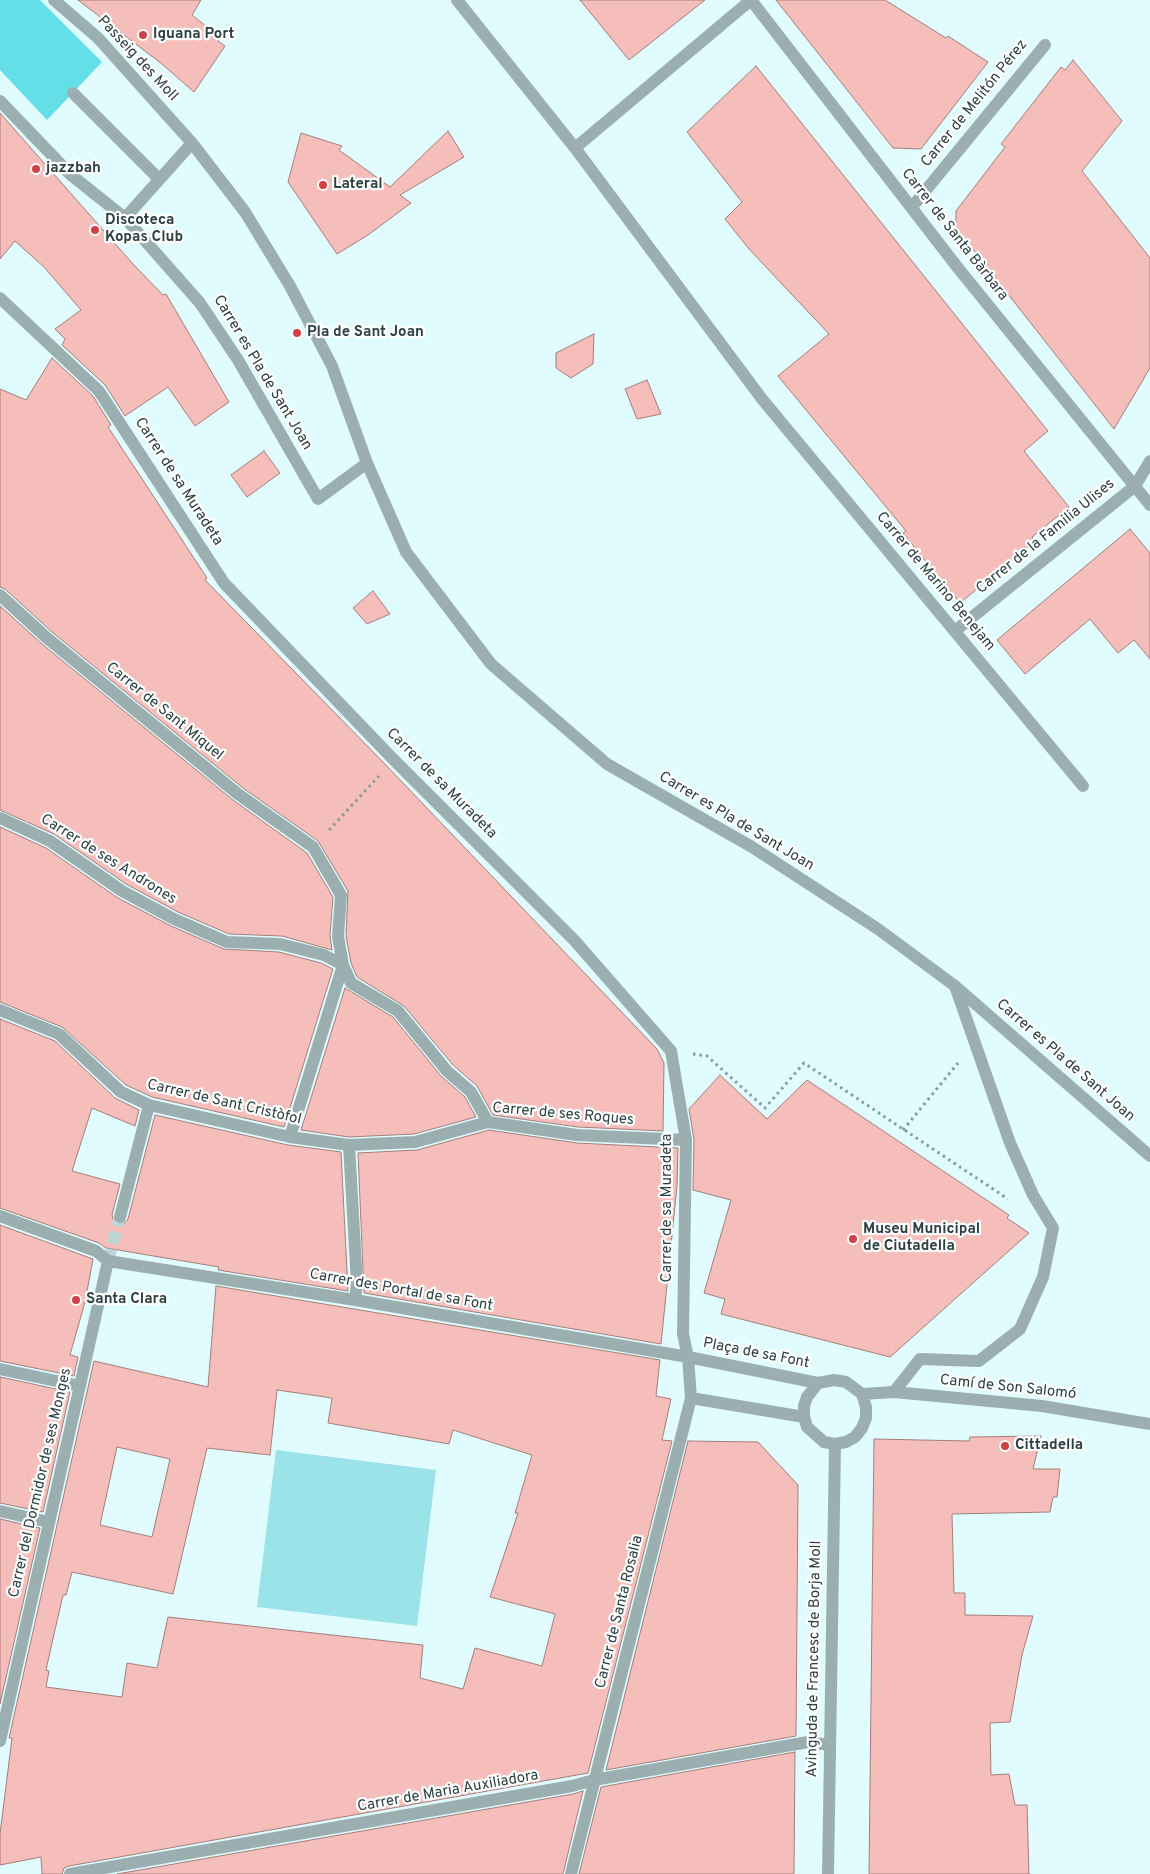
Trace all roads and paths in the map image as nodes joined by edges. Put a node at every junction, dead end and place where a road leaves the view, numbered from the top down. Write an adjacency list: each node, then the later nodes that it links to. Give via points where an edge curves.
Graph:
1 (54, 0): 7 (street, Passeig des Moll, via 98,38)
2 (458, 0): 8 (street, Carrer de Marino Benejam)
3 (751, 0): 8 (street); 10 (street, Carrer de Santa Bàrbara)
4 (1045, 45): 10 (street, Carrer de Melitón Pérez)
5 (72, 93): 9 (street)
6 (0, 101): 11 (street, Carrer es Pla de Sant Joan, via 71,175)
7 (192, 143): 9 (street); 14 (street, Carrer es Pla de Sant Joan, via 245,212 290,286 332,366)
8 (575, 148): 18 (street, Carrer de Marino Benejam, via 762,399)
9 (159, 179): 11 (street)
10 (912, 207): 15 (street, Carrer de Santa Bàrbara)
11 (125, 218): 14 (street, Carrer es Pla de Sant Joan, via 200,303 238,360 318,499)
12 (0, 298): 19 (street, Carrer de sa Muradeta, via 98,391 224,583)
13 (1150, 461): 15 (street)
14 (367, 463): 24 (street, Carrer es Pla de Sant Joan, via 406,552 491,664 607,764 752,846 878,929)
15 (1135, 486): 16 (street, Carrer de Santa Bàrbara); 18 (street, Carrer de la Familia Ulises)
16 (1150, 505)
17 (0, 595): 22 (street, Carrer de Sant Miquel, via 47,638 238,794)
18 (955, 631): 20 (street, Carrer de Marino Benejam)
19 (394, 759): 22 (path); 27 (street, Carrer de sa Muradeta, via 575,941)
20 (1083, 786)
21 (0, 818): 23 (street, Carrer de ses Andrones, via 50,840 122,891 174,919 228,942 280,944 324,956)
22 (314, 848): 23 (street, via 341,895 338,936)
23 (343, 965): 29 (street, via 351,983 398,1011 447,1071 471,1092); 31 (street)
24 (955, 986): 26 (street); 34 (street, Carrer es Pla de Sant Joan)
25 (0, 1010): 28 (street, Carrer de Sant Cristòfol, via 59,1034 121,1092)
26 (975, 1042): 30 (path); 44 (street, via 1010,1142 1033,1195 1053,1228 1043,1277 1020,1330 979,1361 920,1359)
27 (671, 1051): 30 (path, via 707,1056 765,1108 804,1063); 32 (street, Carrer de sa Muradeta)
28 (149, 1105): 31 (street, Carrer de Sant Cristòfol); 37 (street)
29 (488, 1122): 32 (street, Carrer de ses Roques, via 577,1135); 33 (street, Carrer de ses Roques, via 415,1142)
30 (903, 1130): 35 (path)
31 (290, 1137): 33 (street, Carrer de Sant Cristòfol)
32 (686, 1140): 40 (street, Carrer de sa Muradeta, via 683,1334)
33 (348, 1145): 39 (street, via 357,1284)
34 (1150, 1156)
35 (1011, 1201)
36 (0, 1216): 38 (street, via 96,1252)
37 (120, 1217)
38 (108, 1261): 39 (street, Carrer des Portal de sa Font); 43 (street, Carrer del Dormidor de ses Monges)
39 (355, 1300): 40 (street, Carrer des Portal de sa Font)
40 (688, 1357): 42 (street, Plaça de sa Font); 46 (street, Carrer de Santa Rosalia)
41 (0, 1369): 43 (street)
42 (818, 1383): 45 (street, via 846,1382); 47 (street, via 807,1397)
43 (80, 1386): 51 (street, Carrer del Dormidor de ses Monges)
44 (894, 1392): 45 (street, Camí de Son Salomó); 48 (street, Camí de Son Salomó, via 1042,1406)
45 (862, 1394): 49 (street, via 866,1412 862,1428 846,1442)
46 (691, 1398): 47 (street); 54 (street, Carrer de Santa Rosalia)
47 (804, 1417): 49 (street, via 814,1436)
48 (1150, 1424)
49 (835, 1444): 53 (street, Avinguda de Francesc de Borja Moll)
50 (0, 1511): 51 (street)
51 (49, 1522): 52 (street, Carrer del Dormidor de ses Monges)
52 (0, 1741)
53 (830, 1745): 54 (street, Carrer de Maria Auxiliadora, via 808,1742); 57 (street, Avinguda de Francesc de Borja Moll)
54 (594, 1780): 55 (street, Carrer de Maria Auxiliadora); 56 (street, Carrer de Santa Rosalia)
55 (70, 1874)
56 (571, 1874)
57 (828, 1874)

